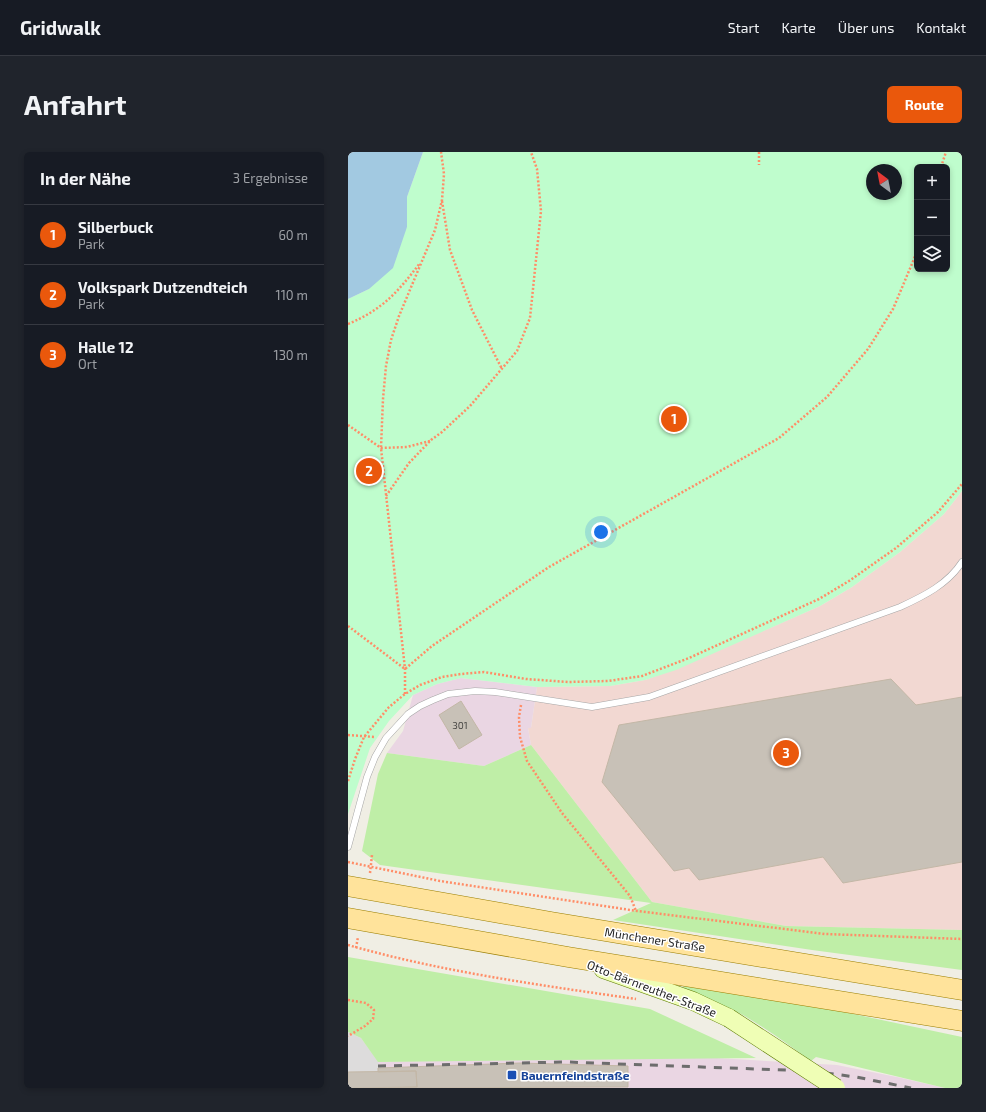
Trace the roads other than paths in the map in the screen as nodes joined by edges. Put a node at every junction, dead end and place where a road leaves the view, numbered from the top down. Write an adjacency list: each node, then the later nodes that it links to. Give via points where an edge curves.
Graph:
1 (962, 562): 2 (lane, via 934,589 900,607 649,697 592,707 475,691 448,694 420,706 408,714 386,738 375,757)
2 (348, 847)
3 (348, 886): 7 (main road, Münchener Straße)
4 (348, 918): 5 (main road)
5 (568, 957): 9 (main road); 10 (main road, Otto-Bärnreuther-Straße, bridge, via 686,998 729,1018)
6 (962, 982): 7 (main road)
7 (928, 984): 8 (main road, Münchener Straße)
8 (962, 990)
9 (962, 1021)
10 (836, 1088)

